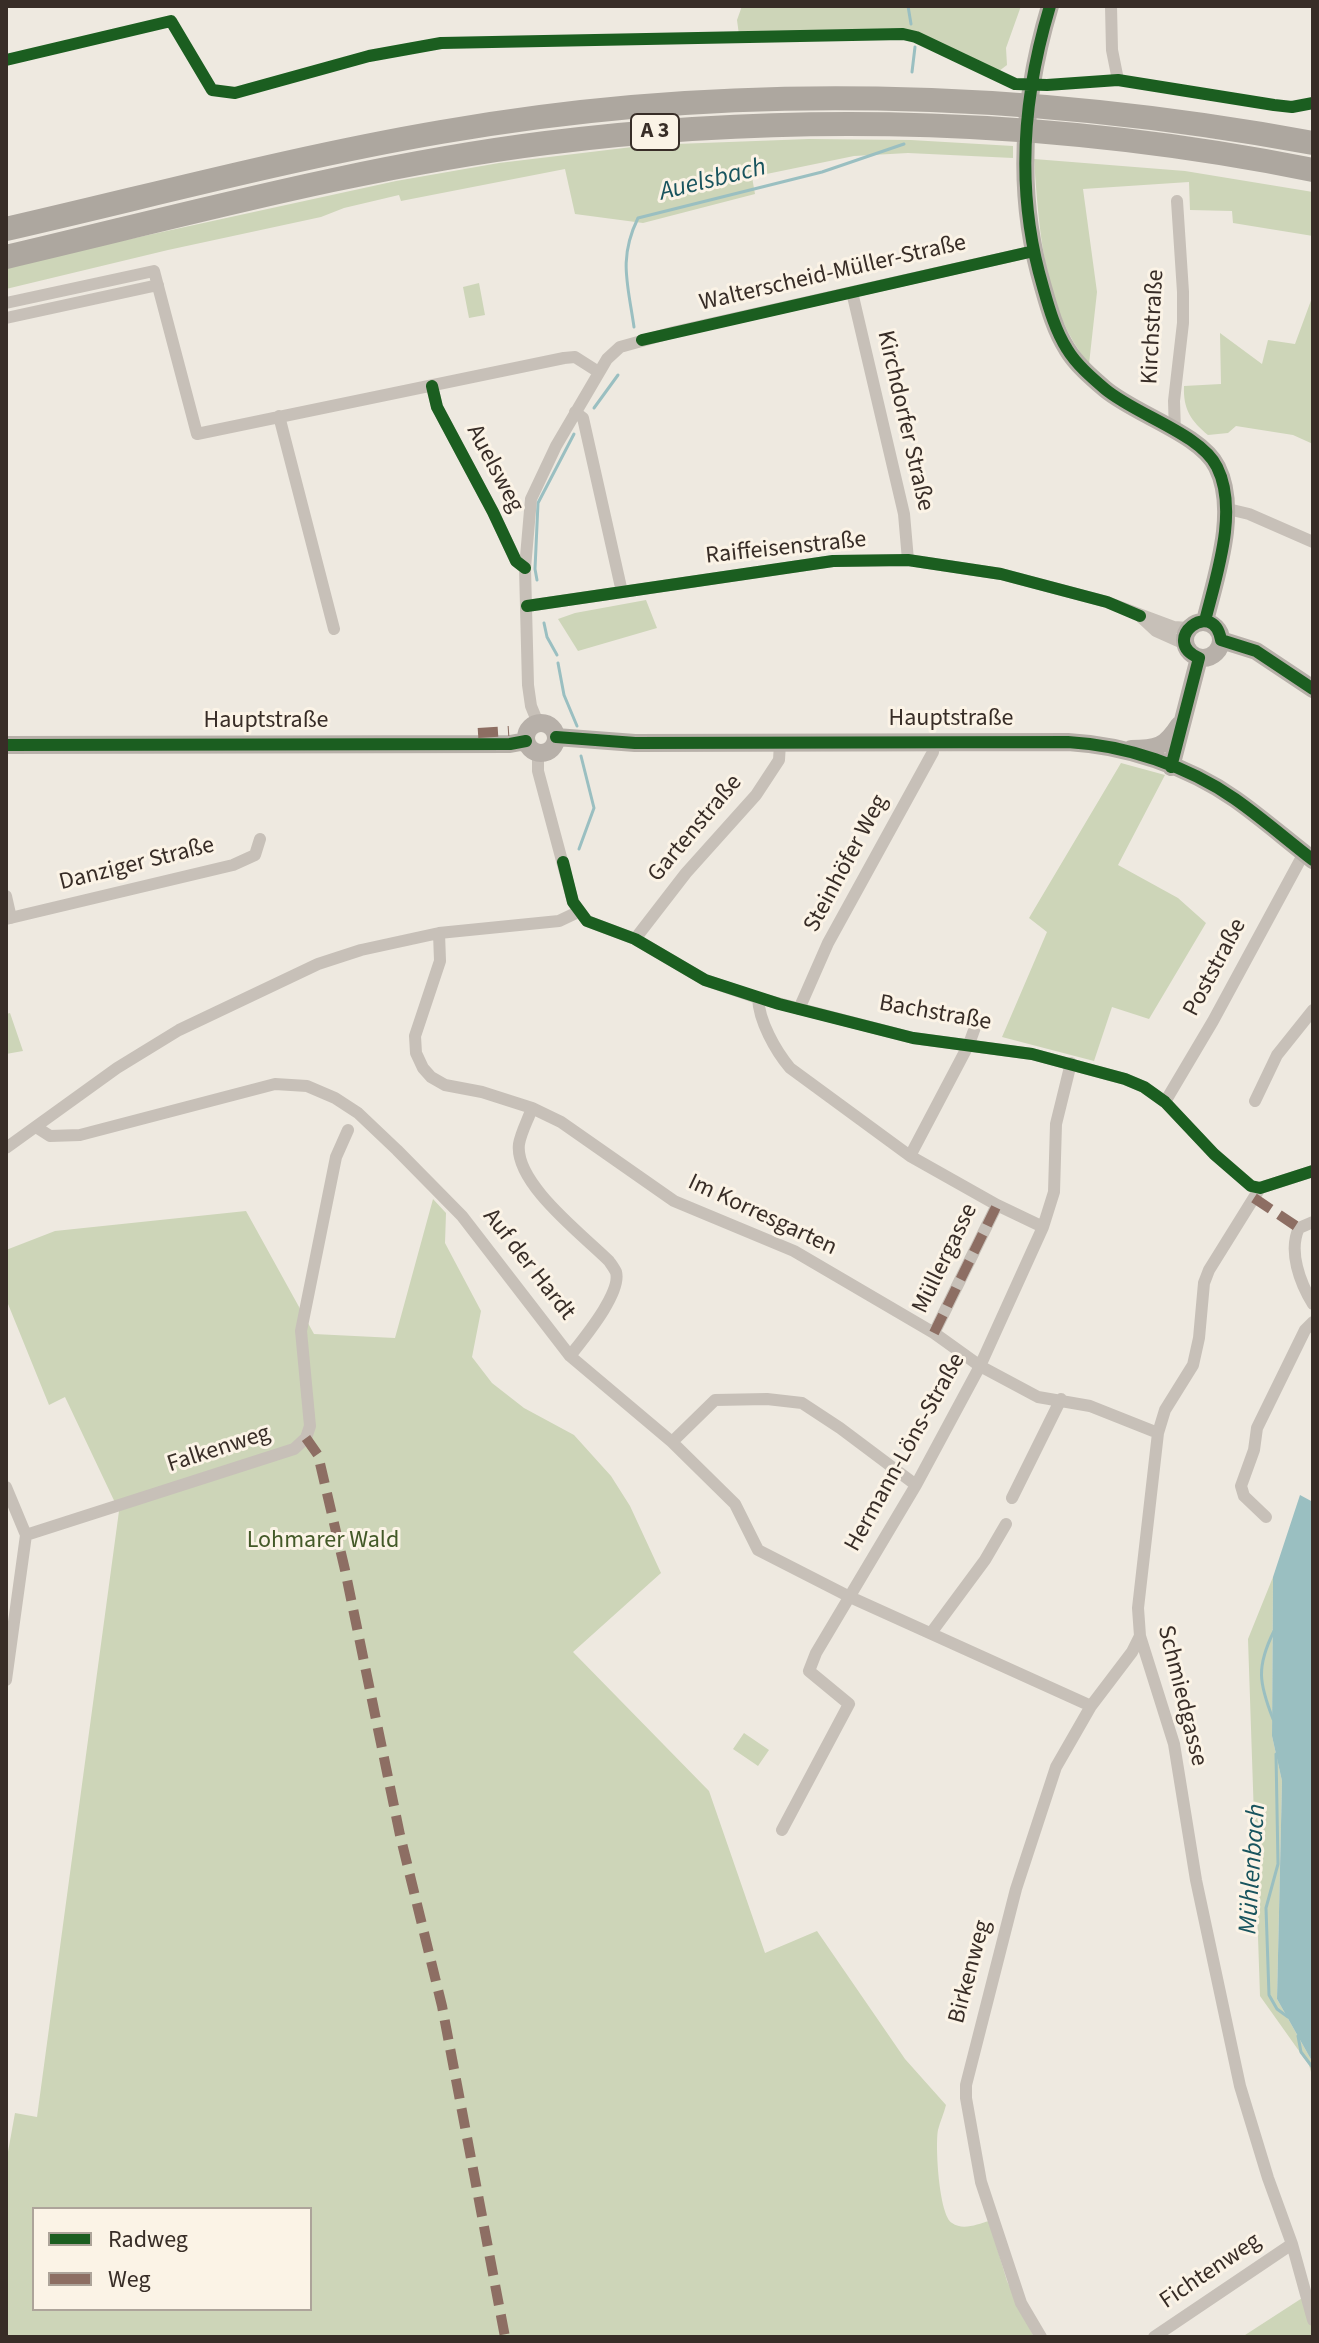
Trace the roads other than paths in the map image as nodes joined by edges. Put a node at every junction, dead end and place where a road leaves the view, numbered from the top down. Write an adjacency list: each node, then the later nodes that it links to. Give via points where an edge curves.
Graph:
1 (1050, 6): 8 (main road, via 1026,120 1026,196)
2 (1111, 6): 3 (street)
3 (1118, 80)
4 (1313, 143): 7 (highway, A 3, via 1013,104 836,97 661,105 442,131)
5 (1313, 170): 9 (highway, A 3, via 1104,138 951,126 835,123 649,132 385,169)
6 (1177, 201): 19 (street, Kirchstraße, via 1183,323)
7 (6, 229)
8 (1034, 251): 11 (street, Walterscheid-Müller-Straße); 19 (main road, via 1051,313 1068,350 1105,389)
9 (6, 257)
10 (158, 285): 12 (street, via 154,271); 13 (street); 18 (street, via 197,434)
11 (852, 292): 14 (street, Walterscheid-Müller-Straße); 22 (street, Kirchdorfer Straße, via 904,514)
12 (6, 303)
13 (6, 318)
14 (642, 340): 15 (street, Auelsweg, via 620,347)
15 (597, 371): 16 (street, via 575,357 564,358); 17 (street, Auelsweg)
16 (432, 386): 18 (street); 23 (street, Auelsweg, via 437,407 516,561)
17 (575, 412): 23 (street, Auelsweg, via 531,499); 24 (street, via 583,418)
18 (279, 416): 26 (street)
19 (1175, 432): 20 (main road, via 1209,454 1223,480)
20 (1228, 509): 21 (street); 27 (main road)
21 (1313, 542)
22 (908, 560): 24 (street, Raiffeisenstraße, via 833,561); 27 (street, Raiffeisenstraße, via 1001,574)
23 (525, 568): 25 (street, Auelsweg)
24 (622, 592): 25 (street, Raiffeisenstraße)
25 (527, 606): 32 (street, Auelsweg, via 528,685)
26 (334, 629)
27 (1193, 631): 28 (main road, via 1217,628); 29 (main road, via 1192,655)
28 (1221, 640): 29 (main road, via 1211,656); 30 (main road, via 1256,651)
29 (1199, 658): 31 (main road)
30 (1313, 689)
31 (1185, 716): 38 (main road, via 1159,746); 39 (main road)
32 (538, 723): 33 (main road, via 549,725); 37 (main road, via 528,729)
33 (556, 737): 35 (main road, Hauptstraße); 37 (main road, via 552,748)
34 (931, 742): 35 (main road, Hauptstraße); 38 (main road, Hauptstraße, via 1068,742); 48 (street, Steinhöfer Weg, via 933,752 828,943)
35 (780, 743): 46 (street, Gartenstraße, via 779,760 756,795)
36 (6, 745): 37 (main road, Hauptstraße)
37 (532, 747): 43 (street)
38 (1121, 749): 39 (main road, Hauptstraße)
39 (1171, 767): 41 (main road, Hauptstraße, via 1235,799)
40 (260, 839): 44 (street, Danziger Straße, via 255,855 233,865)
41 (1309, 856): 54 (street, Poststraße)
42 (6, 896): 44 (street, Danziger Straße)
43 (578, 912): 45 (street, via 559,921); 46 (street, Bachstraße, via 601,928)
44 (9, 918)
45 (439, 933): 55 (street, Im Korresgarten, via 440,961 415,1036 423,1068 445,1085); 56 (street, via 318,964 179,1030)
46 (635, 939): 47 (street, Bachstraße, via 705,980)
47 (758, 998): 48 (street, Bachstraße); 59 (street, via 759,1011 790,1068)
48 (799, 1009): 51 (street, Bachstraße, via 913,1038)
49 (1313, 1010): 53 (street, via 1277,1055)
50 (978, 1019): 51 (street)
51 (969, 1044): 52 (street, Bachstraße); 59 (street)
52 (1071, 1063): 54 (street, Bachstraße, via 1125,1079); 64 (street, Hermann-Löns-Straße, via 1056,1124 1054,1192)
53 (1255, 1101)
54 (1165, 1102): 61 (street, Bachstraße, via 1214,1154)
55 (532, 1108): 67 (street, Im Korresgarten, via 561,1122 674,1201 794,1251); 68 (street, via 519,1143 526,1177 616,1272 616,1285 601,1313)
56 (36, 1127): 58 (street); 68 (street, Auf der Hardt, via 50,1136 80,1135 275,1084 307,1086 335,1098 358,1113 462,1216)
57 (348, 1130): 78 (street, Falkenweg, via 336,1157 301,1331 310,1426 301,1444)
58 (6, 1148)
59 (910, 1156): 62 (street)
60 (1313, 1171): 61 (street)
61 (1260, 1188): 71 (street, Schmiedgasse, via 1209,1270 1193,1365 1165,1410)
62 (997, 1205): 64 (street); 67 (street, Müllergasse)
63 (1313, 1222): 65 (street, via 1299,1228 1294,1238)
64 (1043, 1227): 69 (street, Hermann-Löns-Straße)
65 (1313, 1304)
66 (1313, 1322): 76 (street, via 1269,1399 1241,1486)
67 (934, 1333): 69 (street, Im Korresgarten)
68 (570, 1356): 72 (street, Auf der Hardt)
69 (980, 1366): 70 (street, Im Korresgarten, via 1038,1397); 73 (street, Hermann-Löns-Straße)
70 (1061, 1399): 71 (street, Im Korresgarten); 75 (street)
71 (1158, 1433): 81 (street, Schmiedgasse, via 1138,1608)
72 (672, 1442): 73 (street, via 715,1400 802,1403); 79 (street, Auf der Hardt, via 735,1504 758,1550)
73 (916, 1485): 79 (street, Hermann-Löns-Straße)
74 (6, 1487): 78 (street)
75 (1012, 1498)
76 (1266, 1517)
77 (1006, 1524): 80 (street)
78 (26, 1535): 82 (street)
79 (850, 1597): 80 (street, Auf der Hardt); 84 (street, Hermann-Löns-Straße, via 809,1671 849,1704)
80 (931, 1633): 83 (street, Auf der Hardt)
81 (1140, 1636): 83 (street, Birkenweg); 85 (street, Schmiedgasse, via 1174,1744 1196,1880 1240,2086)
82 (6, 1680)
83 (1091, 1706): 87 (street, Birkenweg, via 1051,1780 1016,1889 966,2085 981,2182 1021,2303)
84 (782, 1830)
85 (1292, 2244): 86 (street, Schmiedgasse); 88 (street, Fichtenweg)
86 (1313, 2320)
87 (1041, 2337)
88 (1154, 2337)

